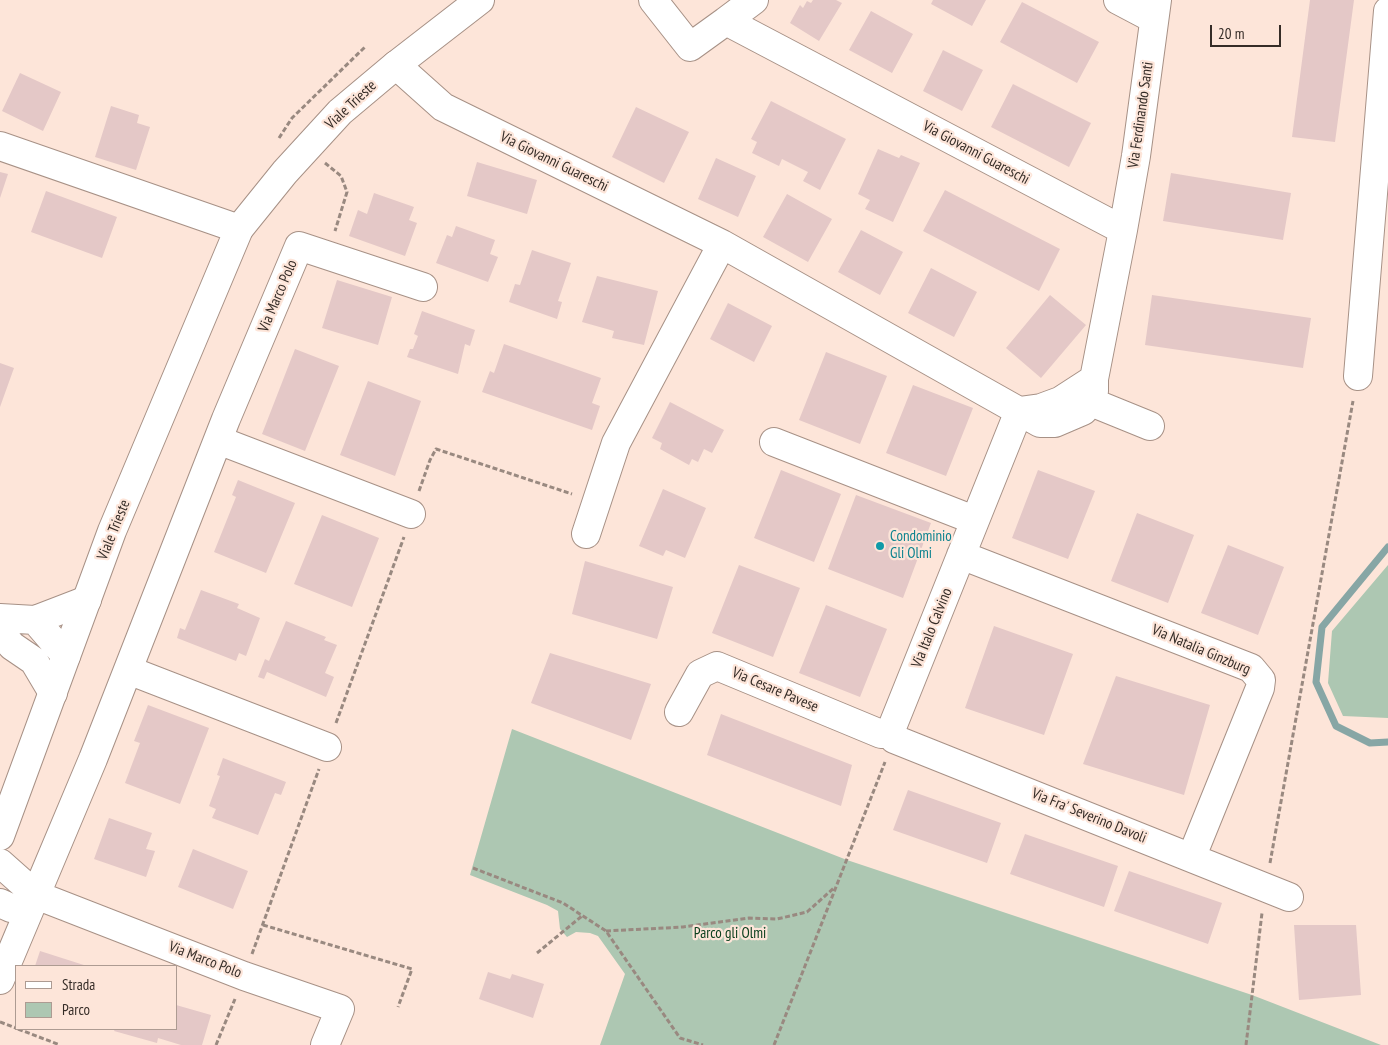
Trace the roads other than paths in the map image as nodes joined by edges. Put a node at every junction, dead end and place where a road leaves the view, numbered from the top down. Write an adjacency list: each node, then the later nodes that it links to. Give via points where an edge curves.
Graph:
1 (480, 0): 8 (street, Viale Trieste)
2 (653, 0): 7 (street, via 690,47)
3 (754, 0): 7 (street)
4 (1118, 0): 5 (street)
5 (1156, 9): 11 (street, Via Ferdinando Santi)
6 (1388, 11): 14 (street)
7 (726, 21): 11 (street, Via Giovanni Guareschi)
8 (396, 65): 10 (street, Viale Trieste, via 340,112); 12 (street, Via Giovanni Guareschi, via 444,107)
9 (0, 146): 10 (street)
10 (239, 229): 24 (street, Viale Trieste, via 112,532)
11 (1123, 230): 15 (street)
12 (722, 244): 16 (street, Via Giovanni Guareschi); 22 (street, via 616,442)
13 (423, 287): 18 (street, Via Marco Polo, via 298,246)
14 (1358, 376)
15 (1092, 390): 16 (street, via 1041,408); 17 (street)
16 (1019, 411): 21 (street, Via Italo Calvino)
17 (1150, 426)
18 (218, 440): 20 (street); 30 (street, Via Marco Polo)
19 (774, 442): 21 (street)
20 (411, 514)
21 (974, 520): 23 (street, Via Italo Calvino)
22 (586, 534)
23 (961, 555): 33 (street, Via Italo Calvino, via 893,725); 36 (street, Via Natalia Ginzburg, via 1251,668 1256,674 1260,688)
24 (87, 600): 26 (street); 28 (street, Viale Trieste)
25 (0, 618): 26 (street)
26 (35, 620): 28 (street)
27 (0, 632): 29 (street, via 12,646)
28 (66, 656): 29 (street); 31 (street, Viale Trieste)
29 (34, 661): 31 (street)
30 (128, 670): 34 (street); 40 (street, Via Marco Polo)
31 (53, 693): 35 (street, Viale Trieste)
32 (679, 712): 33 (street, Via Cesare Pavese, via 700,674 716,666 881,734)
33 (893, 736): 36 (street, Via Fra' Severino Davoli)
34 (327, 747)
35 (0, 836)
36 (1192, 856): 38 (street, Via Fra' Severino Davoli)
37 (0, 863): 40 (street, Via Marco Polo)
38 (1277, 892)
39 (0, 903): 40 (street, Via Marco Polo, via 11,908)
40 (33, 903): 41 (street, Via Marco Polo); 42 (street, Via Marco Polo, via 340,1009)
41 (0, 980)
42 (326, 1045)

